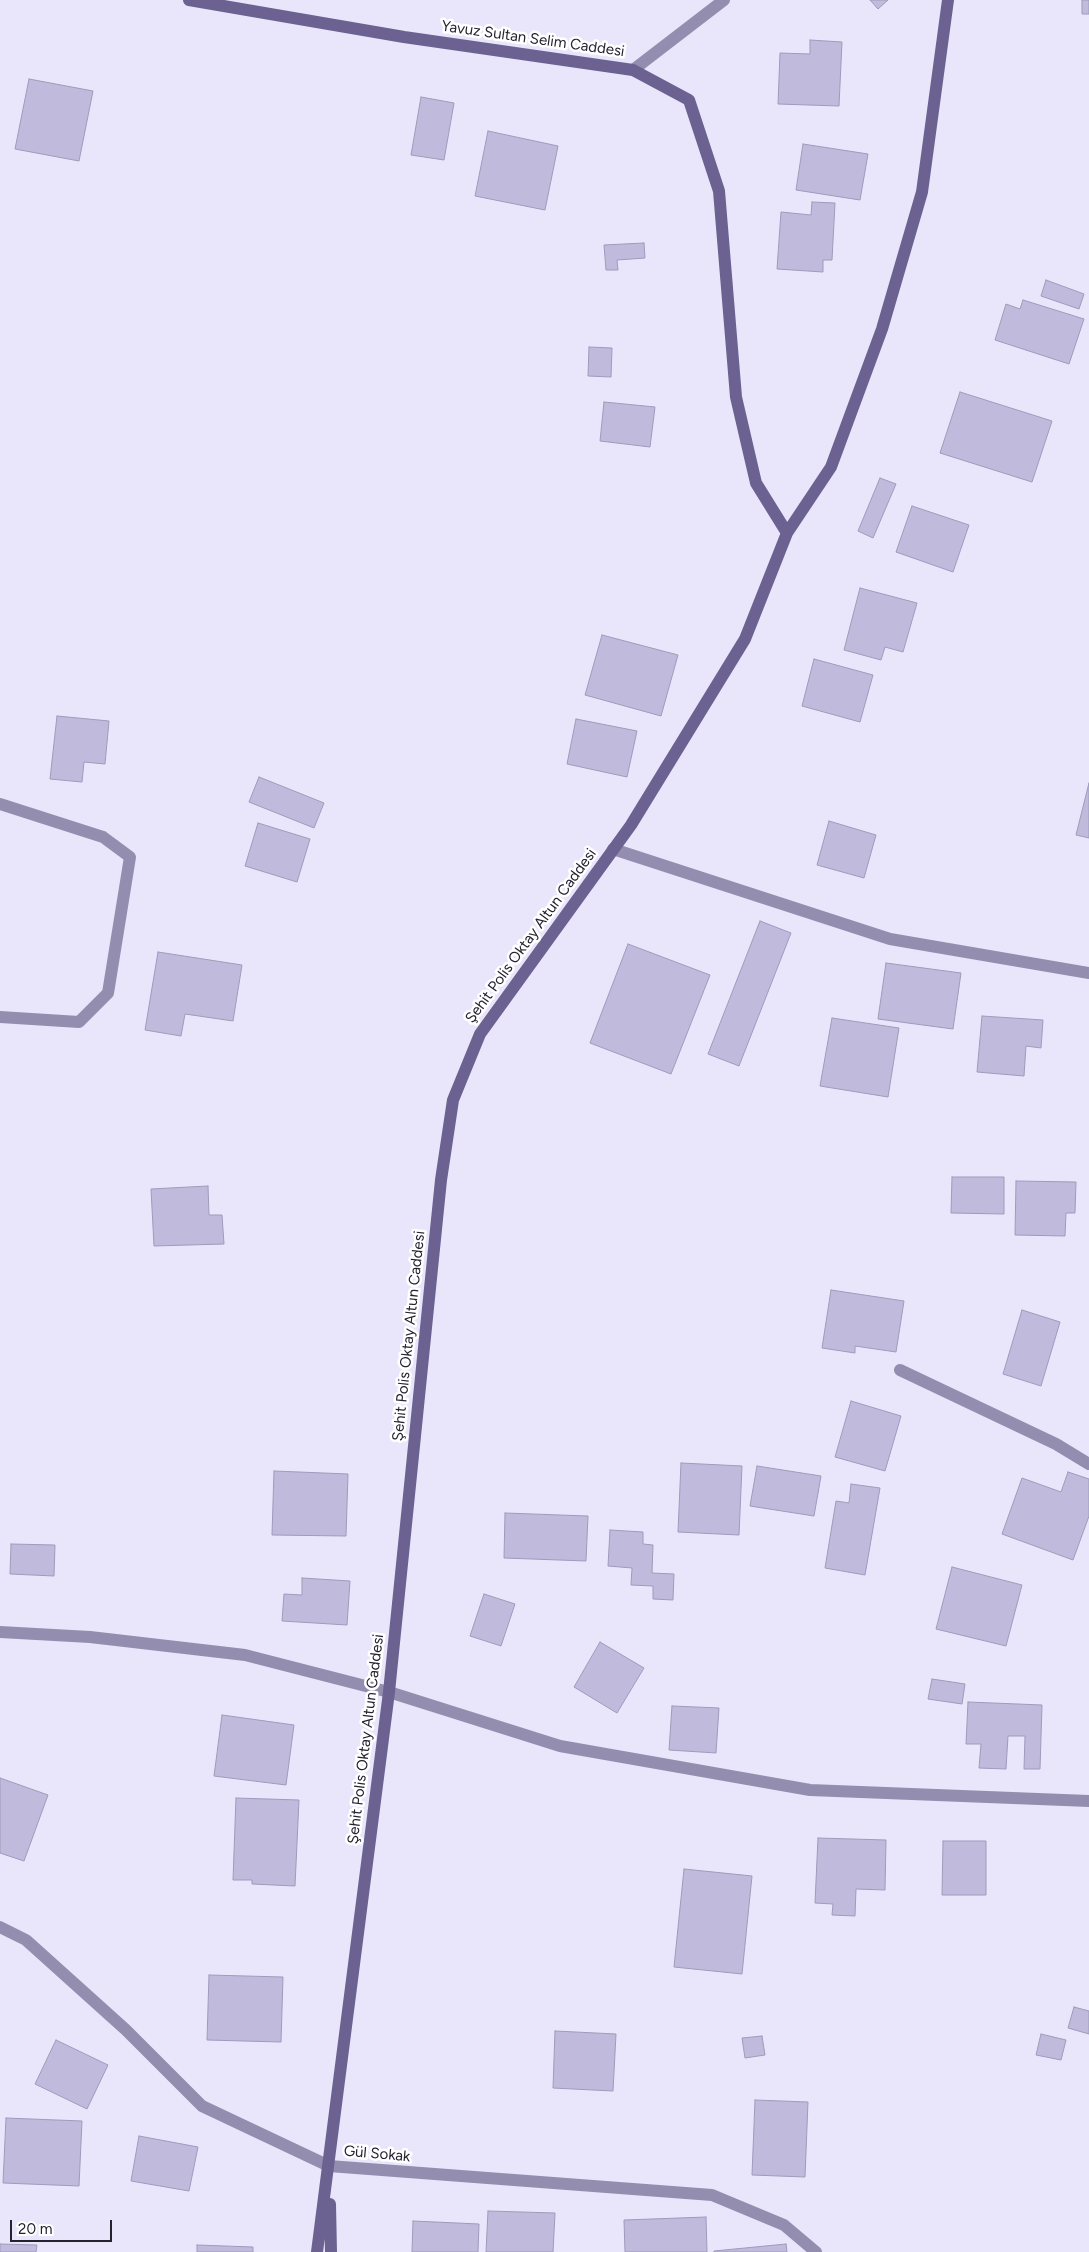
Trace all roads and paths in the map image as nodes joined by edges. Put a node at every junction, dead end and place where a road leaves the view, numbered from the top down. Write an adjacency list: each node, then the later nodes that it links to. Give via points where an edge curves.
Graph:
1 (189, 0): 4 (street, Yavuz Sultan Selim Caddesi, via 404,37)
2 (724, 0): 4 (street)
3 (948, 0): 5 (street, Şehit Polis Oktay Altun Caddesi, via 922,192 882,329 831,467)
4 (633, 70): 5 (street, Yavuz Sultan Selim Caddesi, via 689,100 719,191 736,397 756,483)
5 (787, 533): 7 (street, Şehit Polis Oktay Altun Caddesi, via 745,638 631,825)
6 (0, 804): 9 (street, via 103,837 130,857 108,993 79,1022)
7 (613, 849): 8 (street, via 890,939); 13 (street, Şehit Polis Oktay Altun Caddesi, via 480,1034 453,1100 441,1180)
8 (1089, 973)
9 (0, 1017)
10 (900, 1370): 11 (street, via 1056,1444)
11 (1089, 1464)
12 (0, 1632): 13 (street, via 90,1637 245,1655)
13 (389, 1692): 14 (street, via 560,1746 810,1790); 16 (street, Şehit Polis Oktay Altun Caddesi)
14 (1089, 1801)
15 (0, 1927): 16 (street, Gül Sokak, via 26,1940 126,2030 202,2106)
16 (329, 2166): 17 (street, Şehit Polis Oktay Altun Caddesi); 18 (street, Şehit Polis Oktay Altun Caddesi); 19 (street, Gül Sokak, via 712,2195 784,2225)
17 (317, 2252)
18 (331, 2252)
19 (816, 2252)

